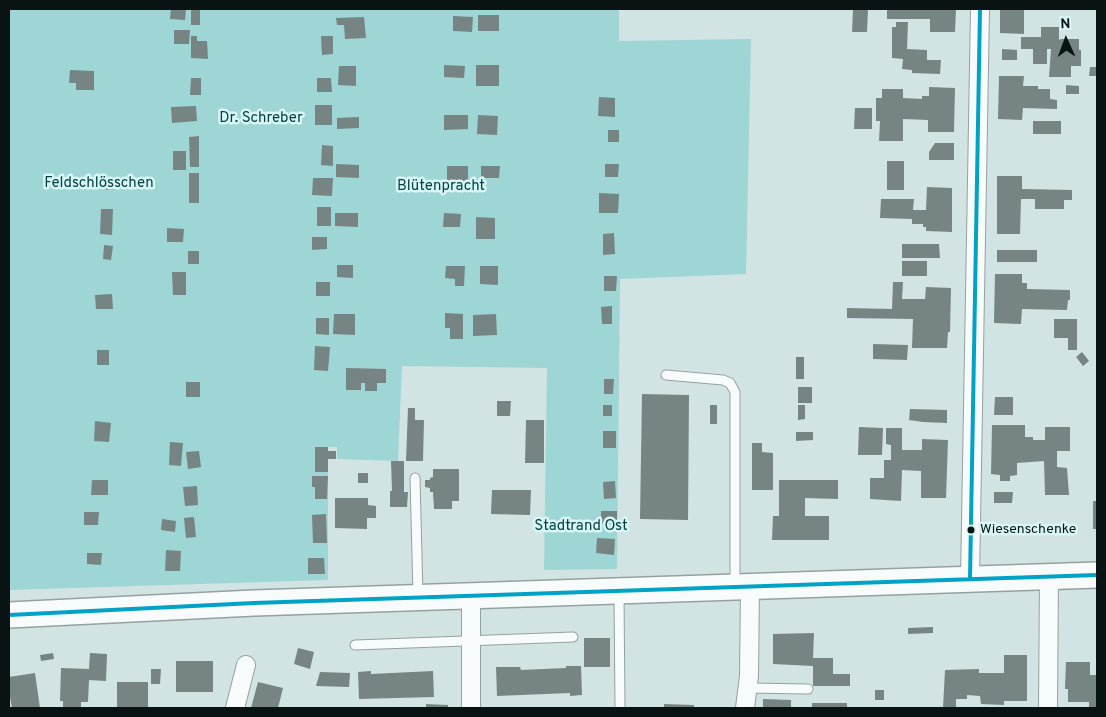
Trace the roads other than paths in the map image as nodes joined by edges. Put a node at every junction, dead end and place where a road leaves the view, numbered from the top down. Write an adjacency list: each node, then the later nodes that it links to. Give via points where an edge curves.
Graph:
1 (980, 9): 6 (street)
2 (666, 375): 7 (lane, via 723,380 730,383 735,392)
3 (415, 478): 10 (lane)
4 (1097, 575): 5 (main road)
5 (1049, 576): 6 (main road); 22 (street)
6 (970, 579): 7 (main road)
7 (742, 587): 8 (main road); 16 (street)
8 (619, 591): 9 (main road); 18 (lane)
9 (471, 596): 10 (main road); 13 (street)
10 (418, 598): 11 (main road)
11 (9, 615)
12 (573, 637): 13 (lane)
13 (471, 640): 14 (lane); 20 (street)
14 (355, 644)
15 (246, 665): 19 (street)
16 (748, 688): 17 (lane); 21 (street)
17 (808, 689)
18 (620, 707)
19 (235, 708)
20 (471, 708)
21 (745, 708)
22 (1048, 708)

